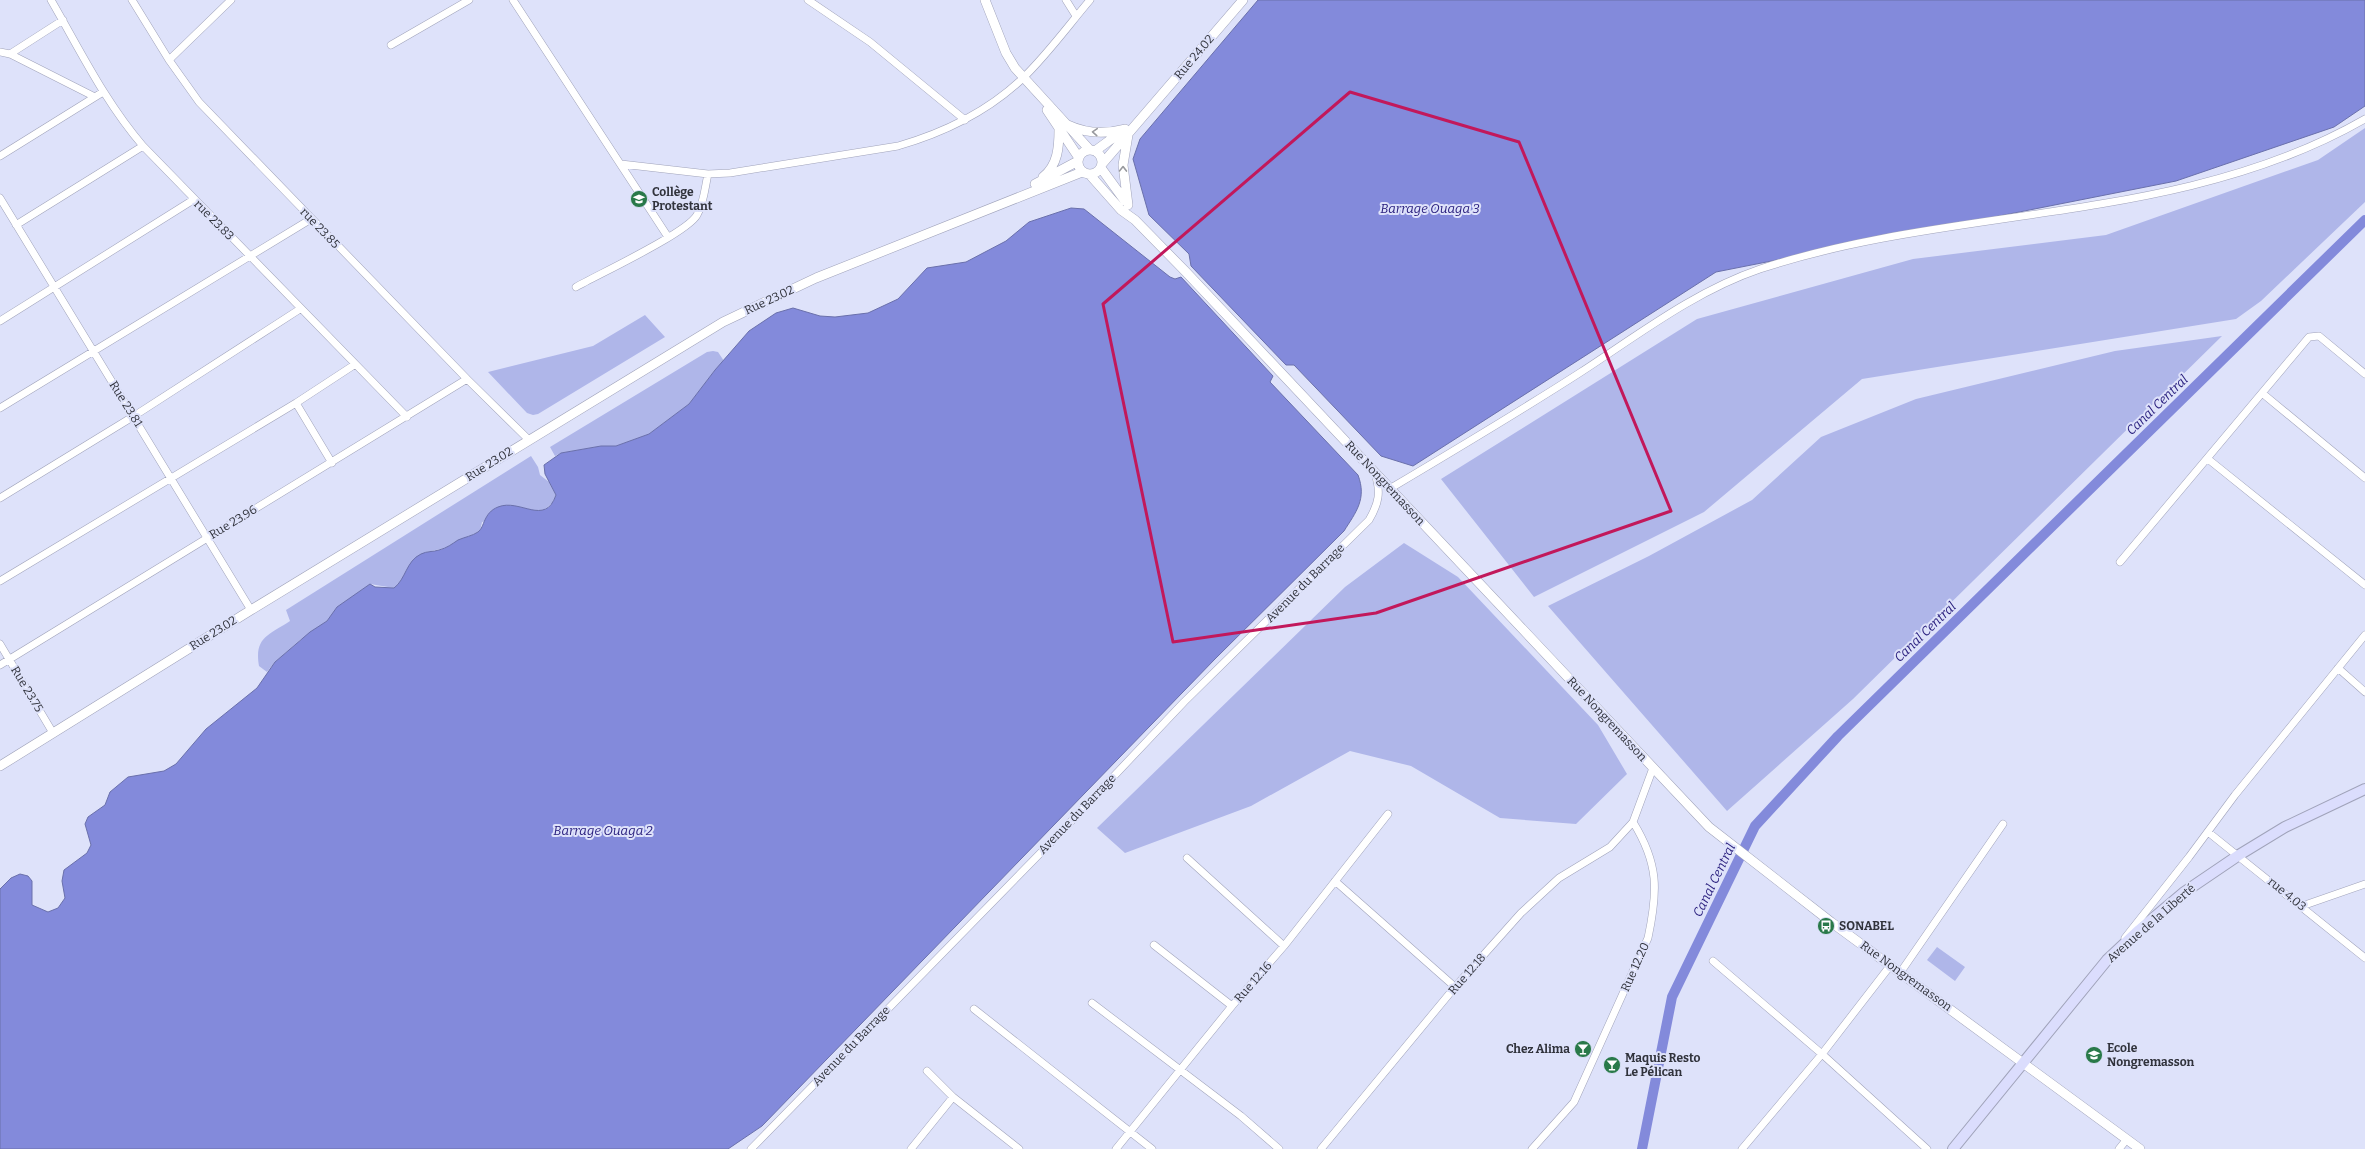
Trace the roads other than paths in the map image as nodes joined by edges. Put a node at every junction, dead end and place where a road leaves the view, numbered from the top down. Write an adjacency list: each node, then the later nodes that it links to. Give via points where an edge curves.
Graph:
1 (51, 0): 12 (street, rue 23.83)
2 (132, 0): 16 (street, rue 23.85)
3 (469, 0): 13 (street)
4 (513, 0): 28 (street)
5 (808, 0): 21 (street, via 870,42)
6 (985, 0): 17 (street, via 1006,53)
7 (1066, 0): 11 (street)
8 (1090, 0): 11 (street)
9 (1243, 0): 23 (street, Rue 24.02, via 1145,115)
10 (226, 2): 16 (street)
11 (1076, 16): 17 (street)
12 (63, 20): 15 (street); 18 (street, rue 23.83)
13 (391, 45)
14 (0, 52): 15 (street)
15 (10, 54): 19 (street)
16 (169, 60): 37 (street, rue 23.85, via 199,102)
17 (1023, 78): 21 (street, via 1003,95); 22 (street)
18 (103, 92): 19 (street); 24 (street, rue 23.83, via 127,128)
19 (94, 97): 26 (street)
20 (2365, 119): 61 (street, via 2332,138 2286,157 2167,192 1908,235 1816,253 1758,270 1707,292 1524,408)
21 (964, 120): 31 (street, via 940,133 898,146 752,171)
22 (1062, 127): 23 (street, one-way to 22, via 1097,133); 25 (street); 27 (street); 32 (street, via 1056,159 1045,176)
23 (1127, 131): 25 (street, Rue 24.02); 29 (street, Rue 24.02); 36 (street, one-way to 23, via 1123,166)
24 (143, 146): 34 (street, rue 23.83); 39 (street)
25 (1093, 150): 27 (street, via 1083,152); 29 (street, via 1100,155)
26 (0, 156)
27 (1078, 160): 30 (street); 32 (street, Rue 23.02)
28 (621, 164): 31 (street); 40 (street)
29 (1102, 166): 30 (street, via 1096,173); 36 (street, Rue Nongremasson)
30 (1086, 173): 35 (street, Rue 23.02); 38 (street, Rue Nongremasson, via 1121,210)
31 (708, 174): 40 (street, via 697,216)
32 (1033, 185): 35 (street, Rue 23.02)
33 (0, 198): 39 (street, Rue 23.81)
34 (193, 200): 41 (street, rue 23.83); 43 (street)
35 (1001, 203): 55 (street, Rue 23.02, via 753,306 674,350)
36 (1128, 205): 38 (street, Rue Nongremasson)
37 (312, 219): 41 (street); 49 (street, rue 23.85)
38 (1135, 220): 58 (street, Rue Nongremasson)
39 (16, 225): 43 (street, Rue 23.81)
40 (668, 237): 42 (street)
41 (249, 256): 44 (street, rue 23.83); 46 (street)
42 (576, 287)
43 (55, 288): 45 (street); 46 (street, Rue 23.81)
44 (300, 309): 47 (street, rue 23.83); 53 (street)
45 (0, 321)
46 (94, 350): 52 (street); 53 (street, Rue 23.81)
47 (354, 365): 51 (street); 54 (street, rue 23.83)
48 (2365, 374): 50 (street, via 2318,336 2309,337)
49 (467, 379): 54 (street, Rue 23.96); 55 (street, rue 23.85)
50 (2262, 392): 56 (street); 60 (street)
51 (296, 403): 57 (street); 59 (street)
52 (0, 408)
53 (134, 416): 59 (street, Rue 23.81); 62 (street)
54 (407, 417): 57 (street, Rue 23.96)
55 (529, 440): 67 (street, Rue 23.02)
56 (2208, 459): 64 (street); 66 (street)
57 (332, 462): 63 (street, Rue 23.96)
58 (1373, 470): 61 (street, Rue Nongremasson); 105 (street, Avenue du Barrage, via 1380,497 1369,520 1184,702 1061,832)
59 (172, 477): 63 (street, Rue 23.81); 65 (street)
60 (2365, 478)
61 (1391, 488): 76 (street, Rue Nongremasson)
62 (0, 498)
63 (207, 538): 67 (street, Rue 23.81); 70 (street, Rue 23.96)
64 (2120, 562)
65 (0, 581)
66 (2365, 586)
67 (251, 610): 74 (street, Rue 23.02)
68 (2365, 635): 72 (street)
69 (0, 644): 70 (street, Rue 23.75)
70 (9, 659): 71 (street, Rue 23.96); 74 (street, Rue 23.75)
71 (0, 664)
72 (2338, 668): 73 (street); 81 (street)
73 (2365, 692)
74 (53, 733): 75 (street, Rue 23.02)
75 (0, 766)
76 (1653, 768): 79 (street); 92 (street, Rue Nongremasson, via 1691,808 1746,858)
77 (2365, 789): 82 (main road, Avenue de la Liberté, via 2285,827)
78 (1388, 814): 84 (street, Rue 12.16)
79 (1633, 822): 94 (street, Rue 12.18, via 1610,847 1559,878 1521,913); 112 (street, Rue 12.20, via 1645,843 1655,876 1653,914 1648,938 1574,1102)
80 (2003, 824): 93 (street)
81 (2208, 832): 82 (street, rue 4.03); 90 (street)
82 (2239, 855): 86 (street, rue 4.03); 90 (main road, Avenue de la Liberté, via 2183,893)
83 (1187, 858): 88 (street)
84 (1334, 882): 88 (street, Rue 12.16); 94 (street)
85 (2365, 884): 86 (street)
86 (2302, 906): 89 (street, rue 4.03)
87 (1154, 945): 96 (street)
88 (1284, 946): 96 (street, Rue 12.16)
89 (2365, 958)
90 (2107, 960): 99 (main road, Avenue de la Liberté)
91 (1713, 961): 98 (street)
92 (1890, 966): 93 (street, Rue Nongremasson); 98 (street)
93 (1900, 972): 99 (street, Rue Nongremasson)
94 (1455, 987): 111 (street, Rue 12.18)
95 (1092, 1003): 100 (street)
96 (1232, 1006): 100 (street, Rue 12.16)
97 (974, 1009): 103 (street)
98 (1822, 1054): 113 (street); 114 (street)
99 (2023, 1063): 104 (street, Rue Nongremasson); 115 (main road, Avenue de la Liberté)
100 (1180, 1070): 103 (street, Rue 12.16); 110 (street)
101 (927, 1071): 102 (street)
102 (953, 1097): 106 (street); 107 (street)
103 (1131, 1132): 108 (street, Rue 12.16); 109 (street)
104 (2126, 1139): 116 (street); 117 (street, Rue Nongremasson)
105 (750, 1149)
106 (910, 1149)
107 (1019, 1149)
108 (1116, 1149)
109 (1152, 1149)
110 (1279, 1149)
111 (1321, 1149)
112 (1532, 1149)
113 (1742, 1149)
114 (1927, 1149)
115 (1953, 1149)
116 (2119, 1149)
117 (2140, 1149)

